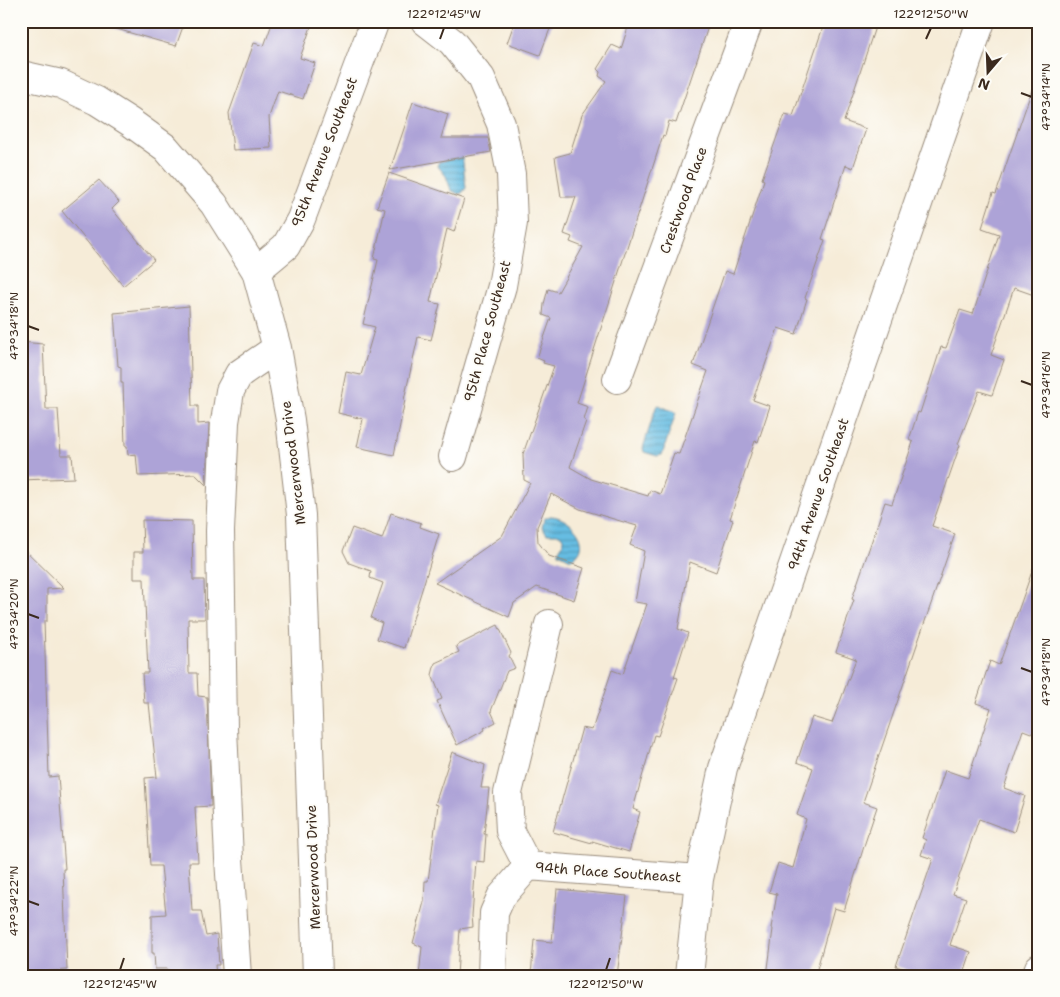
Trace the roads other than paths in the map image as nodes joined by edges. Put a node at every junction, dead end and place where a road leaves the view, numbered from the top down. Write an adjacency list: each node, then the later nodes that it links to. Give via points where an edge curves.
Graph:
1 (374, 21): 6 (street, 95th Avenue Southeast, via 301,219 286,246)
2 (425, 21): 9 (street, 95th Place Southeast, via 452,42 481,78 501,124 511,174 513,223 502,286)
3 (749, 21): 8 (street, Crestwood Place)
4 (982, 21): 12 (street, 94th Avenue Southeast, via 724,768)
5 (21, 75): 6 (street, Mercerwood Drive, via 60,84 97,101 166,148 214,204)
6 (256, 271): 7 (street, Mercerwood Drive)
7 (277, 348): 14 (street, via 239,374 230,392 225,422 220,531 223,729); 15 (street, Mercerwood Drive, via 290,420 301,515)
8 (617, 379)
9 (453, 457)
10 (549, 624): 11 (street, 94th Place Southeast, via 508,793 510,832)
11 (528, 866): 12 (street, 94th Place Southeast); 16 (street, via 501,897 494,913)
12 (699, 879): 17 (street, 94th Avenue Southeast)
13 (1039, 968): 18 (street)
14 (237, 976)
15 (317, 976)
16 (492, 976)
17 (689, 976)
18 (1036, 976)

